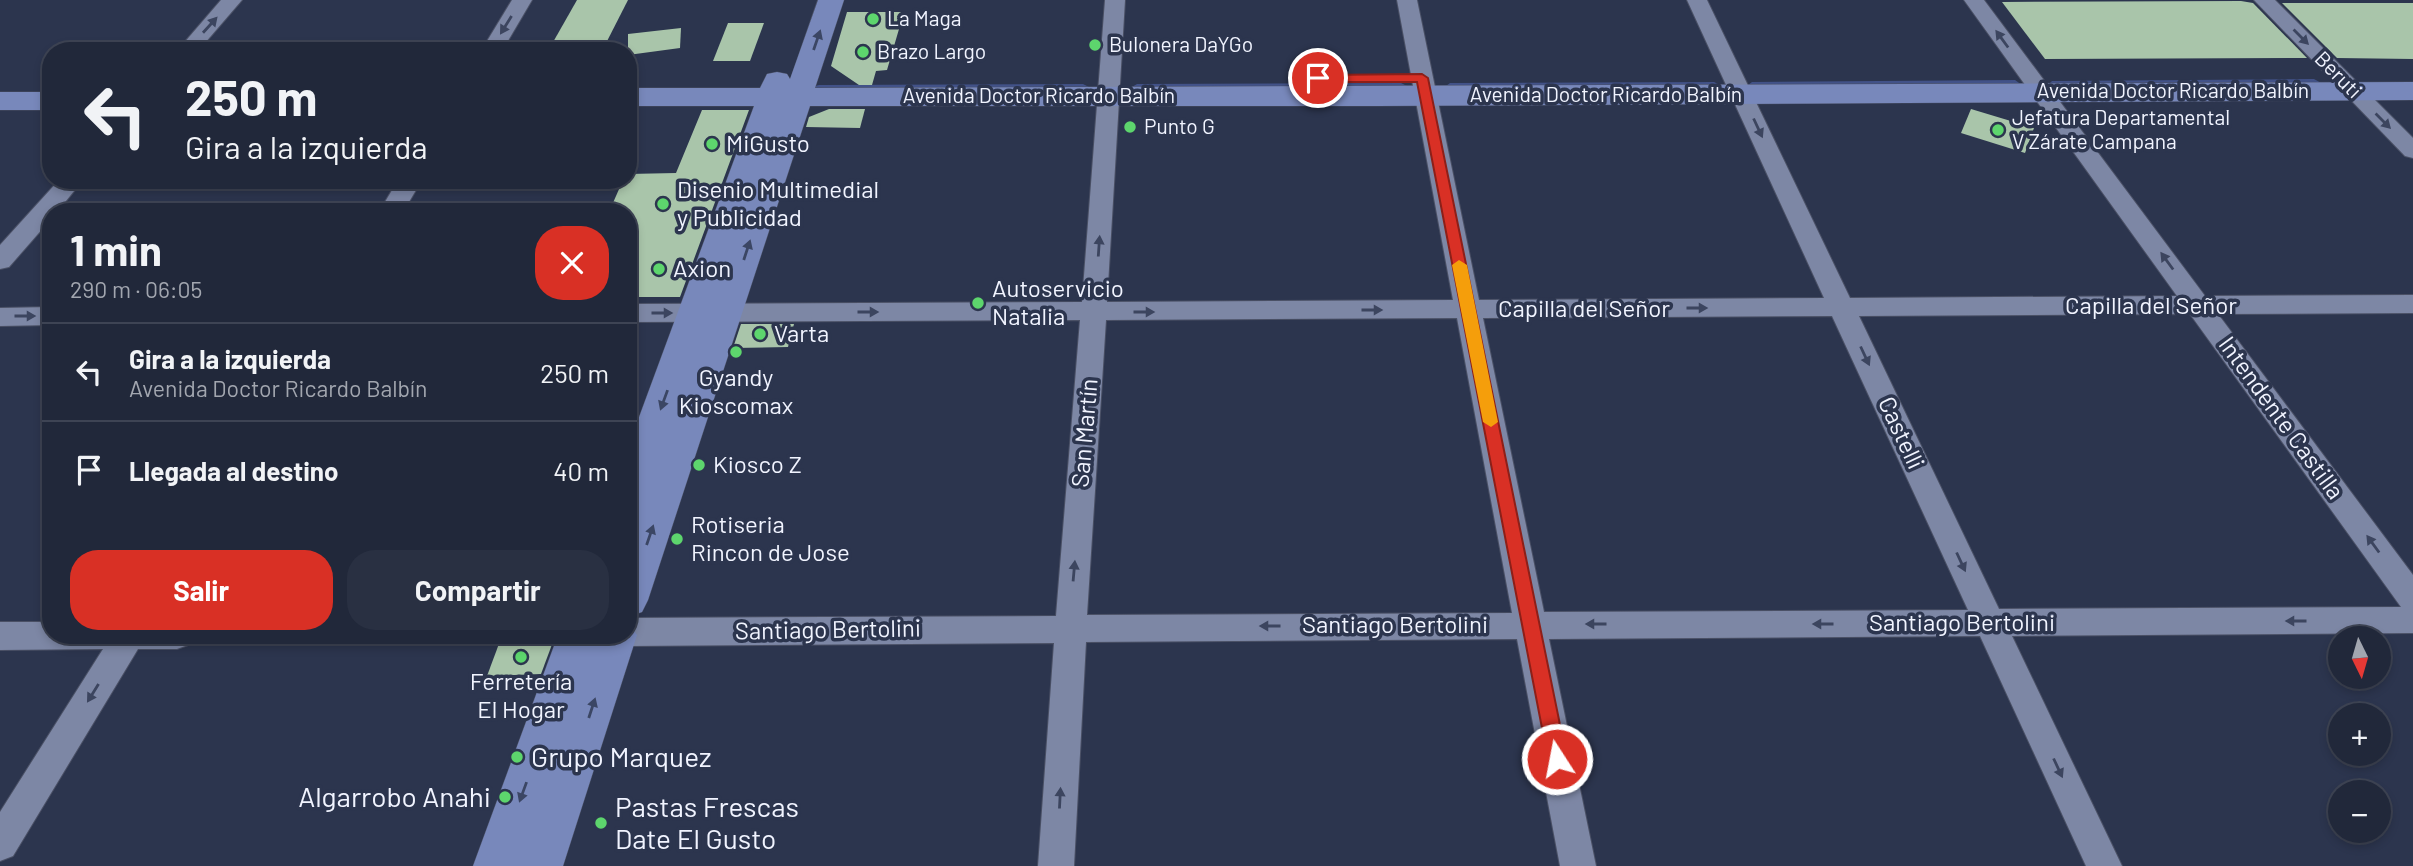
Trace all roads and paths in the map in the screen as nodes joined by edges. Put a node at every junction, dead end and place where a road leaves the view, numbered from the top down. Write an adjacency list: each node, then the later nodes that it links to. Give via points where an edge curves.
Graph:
1 (232, 0): 10 (street, one-way to 1)
2 (522, 0): 11 (street, one-way to 11)
3 (806, 0): 21 (main road)
4 (831, 0): 21 (main road, one-way to 4)
5 (1115, 0): 19 (street, San Martín)
6 (1407, 0): 20 (street)
7 (1698, 0): 18 (street, Castelli)
8 (1974, 0): 14 (street, Intendente Castilla, one-way to 8)
9 (2264, 0): 15 (street, Beruti, one-way to 15)
10 (195, 42)
11 (496, 42)
12 (2413, 74): 15 (main road, Avenida Doctor Ricardo Balbín)
13 (637, 81): 21 (main road)
14 (2036, 83): 15 (main road, Avenida Doctor Ricardo Balbín); 18 (main road, Avenida Doctor Ricardo Balbín); 32 (street, Intendente Castilla, one-way to 14)
15 (2345, 83): 22 (main road, Avenida Doctor Ricardo Balbín); 26 (street, Beruti, one-way to 26)
16 (0, 85): 17 (main road)
17 (42, 85)
18 (1737, 85): 20 (main road, Avenida Doctor Ricardo Balbín); 33 (street, Castelli, one-way to 33)
19 (1109, 87): 20 (main road, Avenida Doctor Ricardo Balbín); 21 (main road, Avenida Doctor Ricardo Balbín); 35 (street, San Martín, one-way to 19)
20 (1424, 87): 34 (street)
21 (788, 88): 23 (main road); 37 (main road)
22 (2413, 91)
23 (637, 96)
24 (0, 101): 25 (main road)
25 (42, 101)
26 (2413, 150)
27 (64, 189): 28 (street)
28 (52, 203)
29 (42, 214): 30 (street)
30 (0, 261)
31 (2413, 304): 32 (street, Capilla del Señor)
32 (2199, 306): 33 (street, Capilla del Señor); 42 (street, Intendente Castilla, one-way to 32)
33 (1842, 307): 34 (street, Capilla del Señor, one-way to 33); 44 (street, Castelli, one-way to 44)
34 (1468, 310): 35 (street, Capilla del Señor, one-way to 34); 45 (street)
35 (1095, 312): 37 (street, Capilla del Señor, one-way to 35); 46 (street, San Martín, one-way to 35)
36 (637, 313): 37 (street, Capilla del Señor, one-way to 37)
37 (711, 313): 40 (main road, one-way to 40); 41 (main road, one-way to 37)
38 (42, 316): 39 (street, one-way to 38)
39 (0, 317)
40 (637, 480)
41 (637, 569)
42 (2413, 599)
43 (2413, 620): 44 (street, Santiago Bertolini, one-way to 44)
44 (1990, 623): 45 (street, Santiago Bertolini, one-way to 45); 58 (street, Castelli, one-way to 58)
45 (1531, 624): 46 (street, Santiago Bertolini, one-way to 46); 57 (street)
46 (1069, 628): 47 (street, Santiago Bertolini); 56 (street, San Martín, one-way to 46)
47 (637, 632)
48 (0, 636): 49 (street)
49 (42, 636)
50 (123, 644): 53 (street, one-way to 53)
51 (576, 644): 54 (main road, one-way to 54)
52 (613, 644): 55 (main road, one-way to 52)
53 (0, 844)
54 (497, 866)
55 (539, 866)
56 (1056, 866)
57 (1578, 866)
58 (2104, 866)

